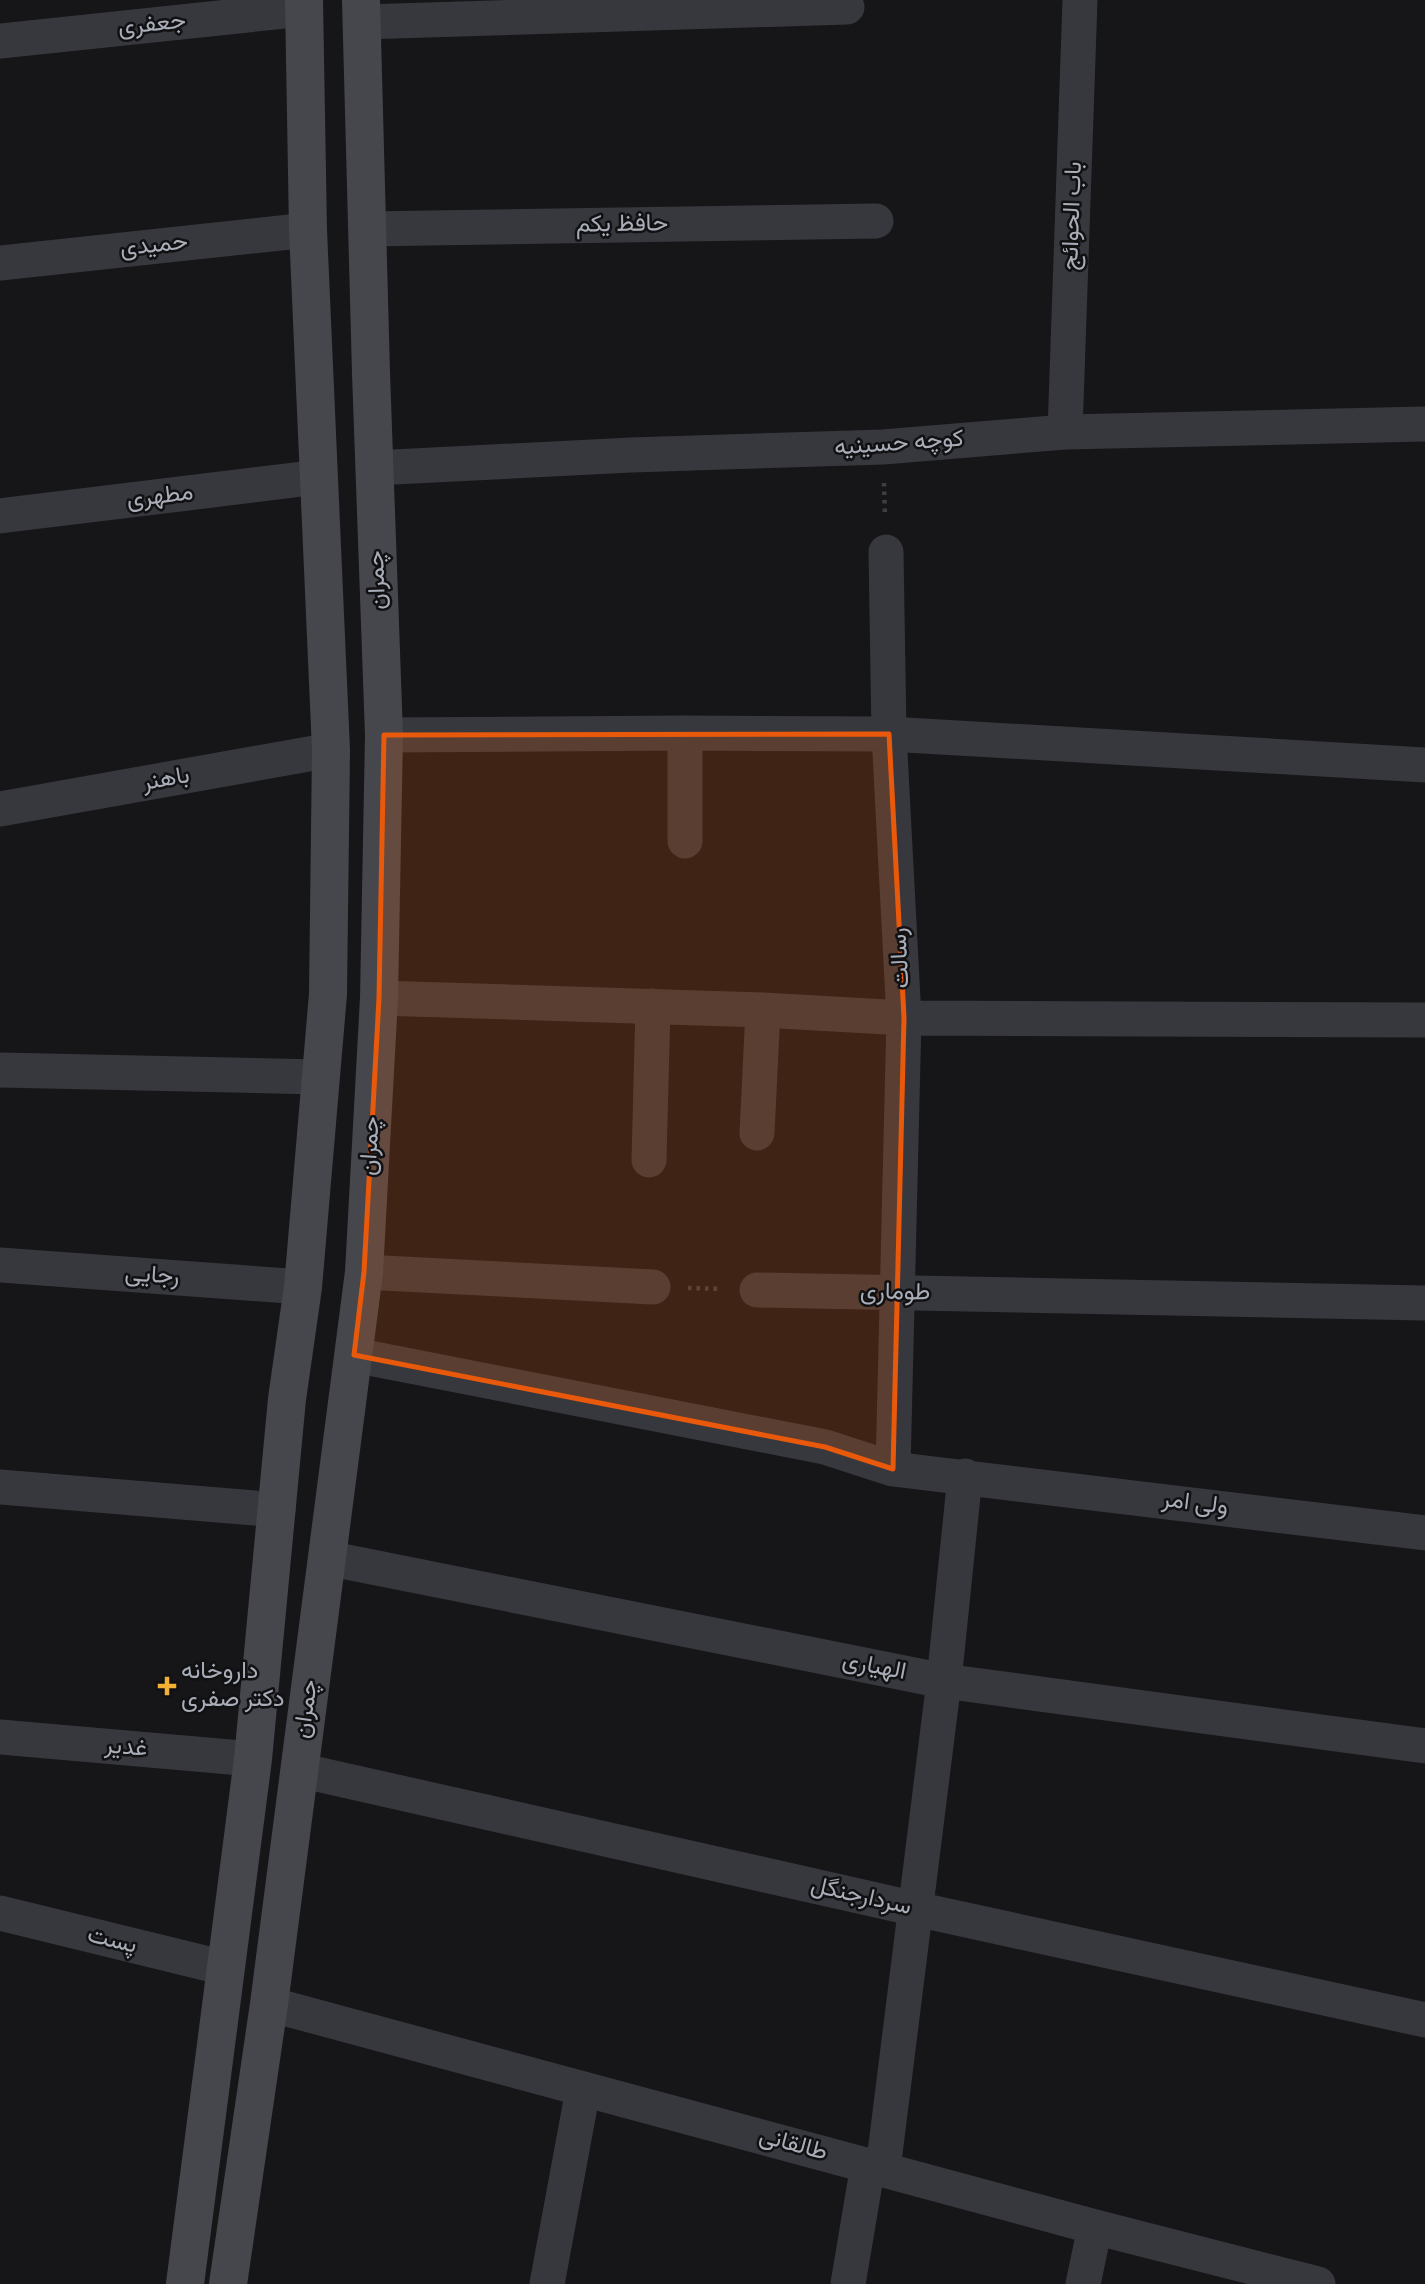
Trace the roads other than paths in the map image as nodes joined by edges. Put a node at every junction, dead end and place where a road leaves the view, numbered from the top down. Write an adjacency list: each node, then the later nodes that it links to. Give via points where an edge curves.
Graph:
1 (1080, 0): 11 (street, باب الحوائج)
2 (304, 5): 5 (street, جعفری); 8 (main road, چمران)
3 (847, 7): 4 (street)
4 (362, 11): 7 (main road, چمران)
5 (0, 41)
6 (876, 221): 7 (street, حافظ یکم)
7 (368, 229): 12 (main road, چمران)
8 (308, 230): 9 (street, حمیدی); 13 (main road, چمران)
9 (0, 263)
10 (1425, 424): 11 (street, کوچه حسینیه)
11 (1065, 432): 12 (street, کوچه حسینیه, via 883,447)
12 (374, 468): 18 (main road, چمران)
13 (319, 477): 14 (street, مطهری); 19 (main road, چمران)
14 (0, 516)
15 (886, 552): 17 (street, رسالت)
16 (685, 733): 17 (street); 18 (street); 22 (street)
17 (889, 734): 20 (street); 26 (street, رسالت)
18 (384, 736): 23 (main road, چمران)
19 (331, 750): 21 (street, باهنر); 29 (main road, چمران, via 328,994)
20 (1425, 765)
21 (0, 809)
22 (685, 841)
23 (379, 998): 24 (street); 33 (main road, چمران)
24 (653, 1006): 25 (street); 31 (street)
25 (763, 1010): 26 (street); 30 (street)
26 (904, 1018): 27 (street); 37 (street, رسالت)
27 (1425, 1020)
28 (0, 1070): 29 (street)
29 (320, 1077): 34 (main road, چمران)
30 (757, 1133)
31 (649, 1160)
32 (0, 1265): 34 (street, رجایی)
33 (365, 1272): 35 (street); 39 (main road, چمران)
34 (303, 1287): 43 (main road, چمران)
35 (653, 1287)
36 (757, 1290): 37 (street, طوماری)
37 (898, 1293): 38 (street, طوماری); 40 (street, رسالت)
38 (1425, 1303)
39 (354, 1354): 40 (street, ولی امر, via 825,1447); 45 (main road, چمران)
40 (893, 1469): 41 (street, ولی امر)
41 (965, 1476): 44 (street, ولی امر); 46 (street)
42 (0, 1487): 43 (street)
43 (278, 1510): 49 (main road, چمران)
44 (1425, 1533)
45 (327, 1559): 46 (street, الهیاری); 50 (main road, چمران)
46 (944, 1681): 48 (street, الهیاری); 51 (street)
47 (0, 1737): 49 (street, غدیر)
48 (1425, 1746)
49 (253, 1759): 53 (main road, چمران)
50 (299, 1770): 51 (street, سردارجنگل); 54 (main road, چمران)
51 (915, 1909): 55 (street, سردارجنگل); 57 (street)
52 (0, 1913): 53 (street, پست)
53 (225, 1968): 59 (main road, چمران)
54 (270, 2004): 56 (street, طالقانی); 60 (main road, چمران)
55 (1425, 2020)
56 (583, 2090): 57 (street, طالقانی); 61 (street)
57 (876, 2167): 58 (street, طالقانی); 62 (street)
58 (1095, 2227): 63 (street); 64 (street, طالقانی)
59 (184, 2284)
60 (228, 2284)
61 (547, 2284)
62 (848, 2284)
63 (1083, 2284)
64 (1316, 2284)

